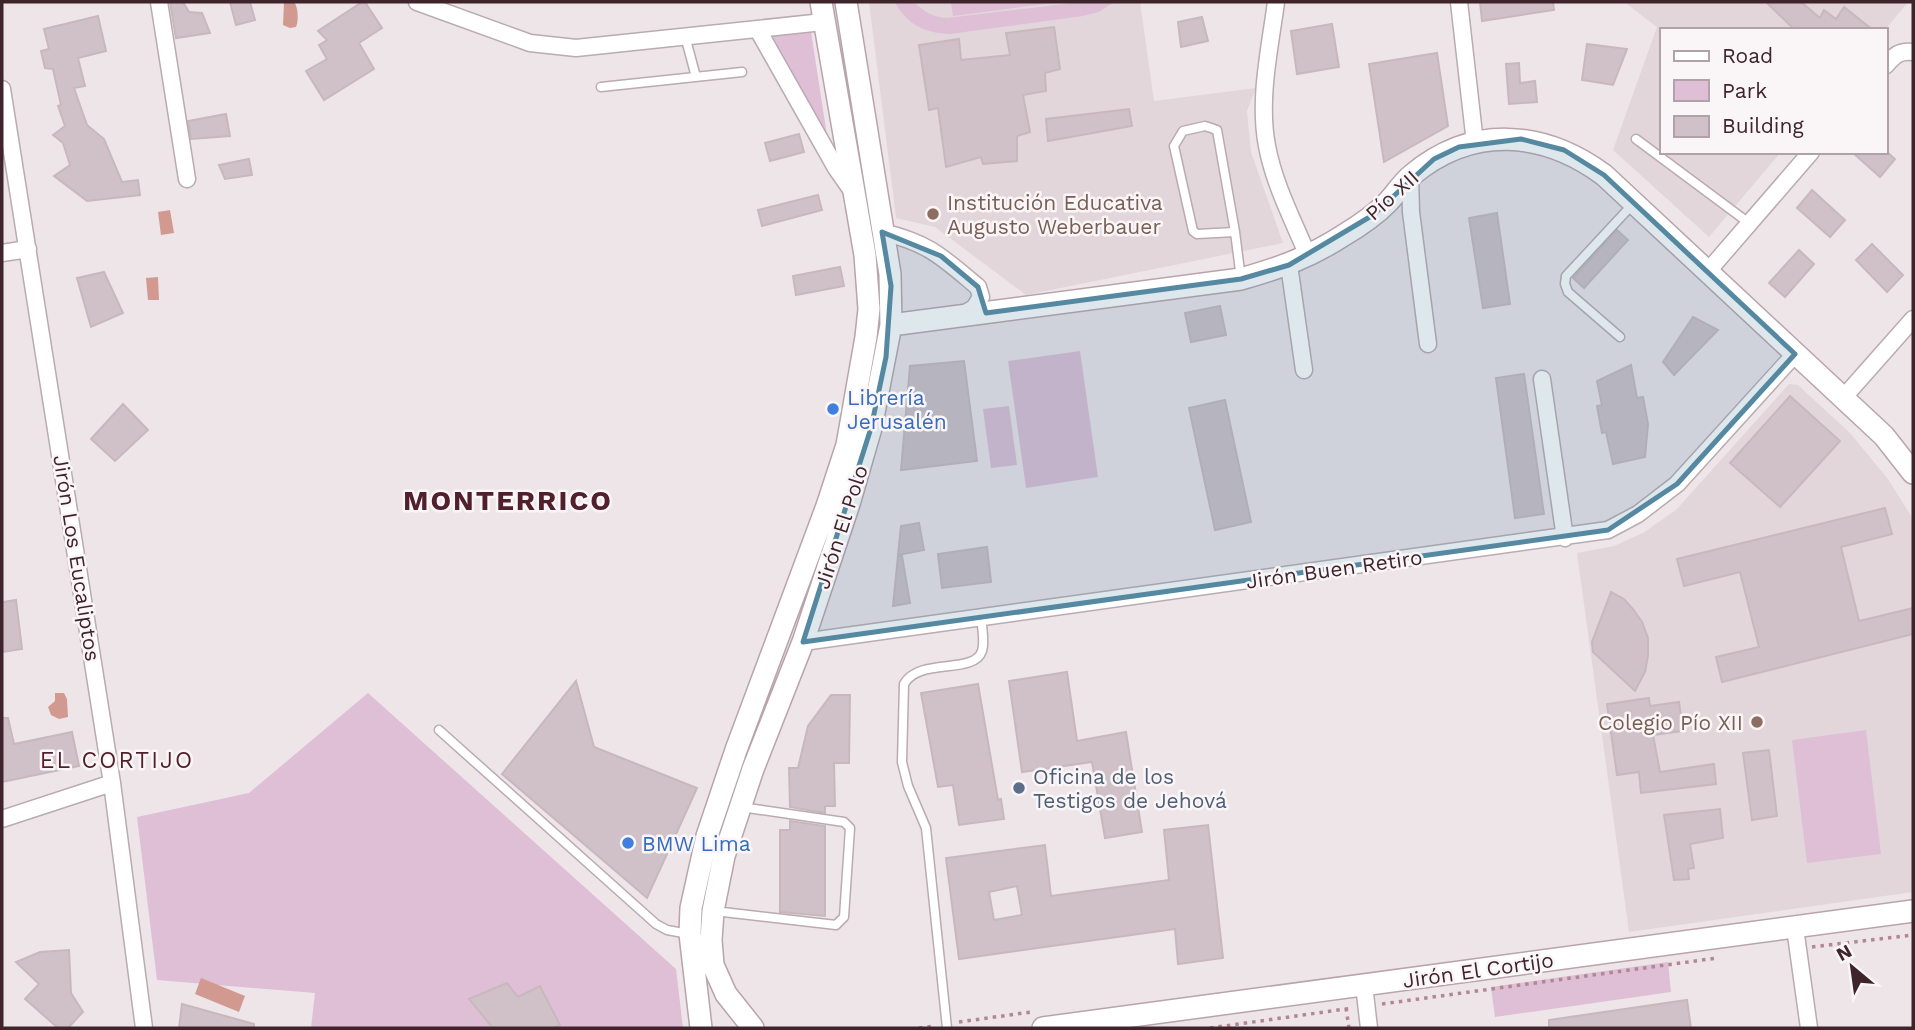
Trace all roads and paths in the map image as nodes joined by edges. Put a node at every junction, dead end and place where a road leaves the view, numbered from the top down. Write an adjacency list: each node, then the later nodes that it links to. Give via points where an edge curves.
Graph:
1 (159, 2): 21 (street)
2 (417, 2): 9 (street, via 530,43 576,48)
3 (846, 2): 13 (main road, Jirón El Polo)
4 (854, 2): 13 (main road)
5 (1276, 2): 29 (street, via 1265,84 1265,137)
6 (1459, 2): 18 (street)
7 (822, 12): 8 (street); 22 (main road, Jirón El Polo)
8 (758, 30): 9 (street); 22 (street)
9 (685, 36): 14 (lane)
10 (1908, 51): 11 (street)
11 (1887, 64)
12 (742, 72): 14 (lane)
13 (856, 72): 25 (main road, Jirón El Polo)
14 (696, 77): 15 (lane)
15 (601, 87)
16 (2, 89): 27 (street, Jirón Los Eucaliptos)
17 (1636, 138): 24 (lane)
18 (1475, 143): 20 (main road, Pío XII, via 1434,159); 23 (main road, Pío XII, via 1521,139 1564,150 1604,175)
19 (1809, 154): 24 (street)
20 (1410, 176): 29 (main road, Pío XII, via 1373,215); 36 (street)
21 (187, 179)
22 (855, 195): 51 (main road, Jirón El Polo, via 869,309 847,445 706,836)
23 (1634, 203): 30 (main road, Pío XII); 35 (lane, via 1566,276 1565,284 1568,292)
24 (1749, 223): 30 (street)
25 (882, 232): 32 (street, via 933,249 978,287 981,297 974,309); 34 (main road, Jirón El Polo, via 891,286)
26 (1236, 232): 26 (lane, via 1217,130 1205,126 1183,131 1174,146 1193,231); 31 (lane)
27 (29, 249): 28 (street); 46 (street, Jirón Los Eucaliptos)
28 (2, 253)
29 (1298, 261): 31 (main road, Pío XII); 38 (street)
30 (1709, 270): 37 (main road, Pío XII)
31 (1241, 279): 32 (main road, Pío XII)
32 (960, 317): 34 (main road, Pío XII)
33 (1913, 319): 40 (street)
34 (891, 325): 44 (main road, Jirón El Polo, via 872,428)
35 (1620, 337)
36 (1428, 344)
37 (1794, 354): 40 (main road, Pío XII); 42 (street, Jirón Buen Retiro, via 1677,484 1608,530)
38 (1304, 370)
39 (1542, 379): 42 (street)
40 (1844, 397): 41 (main road, Pío XII)
41 (1913, 473)
42 (1565, 538): 43 (street, Jirón Buen Retiro)
43 (981, 617): 44 (street, Jirón Buen Retiro); 63 (lane, via 983,650 978,657 916,671 904,684 902,762 926,828)
44 (803, 642): 47 (main road, Jirón El Polo)
45 (439, 730): 51 (lane, via 656,924)
46 (112, 783): 48 (street); 59 (street, Jirón Los Eucaliptos)
47 (741, 807): 49 (main road, Jirón El Polo, via 724,856); 49 (lane, via 844,822 850,828 844,917 836,925)
48 (2, 819)
49 (713, 911): 62 (main road, Jirón El Polo, via 713,965 726,993)
50 (1913, 911): 53 (main road, Jirón El Cortijo)
51 (690, 934): 55 (main road, Jirón El Polo)
52 (1913, 935): 53 (path)
53 (1796, 938): 56 (main road, Jirón El Cortijo); 68 (street)
54 (1724, 957): 56 (path)
55 (696, 995): 60 (main road, Jirón El Polo); 61 (main road)
56 (1365, 996): 57 (path); 58 (main road, Jirón El Cortijo); 67 (street)
57 (1346, 1009): 65 (path); 66 (path)
58 (1113, 1024): 64 (main road, Jirón El Cortijo)
59 (145, 1028)
60 (701, 1028)
61 (713, 1028)
62 (753, 1028)
63 (947, 1028)
64 (1043, 1028)
65 (1210, 1028)
66 (1349, 1028)
67 (1369, 1028)
68 (1809, 1028)

